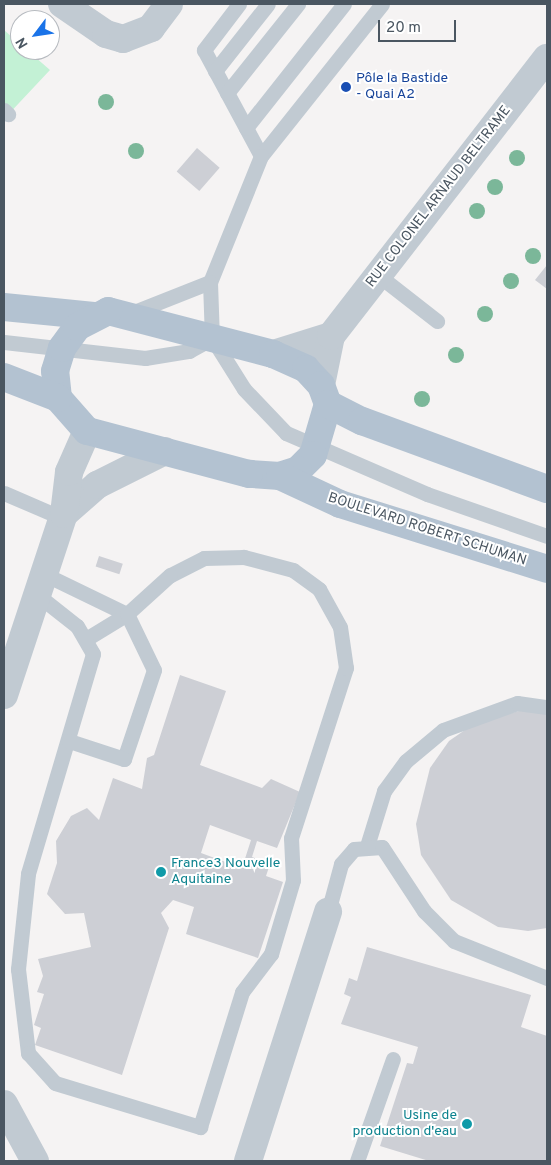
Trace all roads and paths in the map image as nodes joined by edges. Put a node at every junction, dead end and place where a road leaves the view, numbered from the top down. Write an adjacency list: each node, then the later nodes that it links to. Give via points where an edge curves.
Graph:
1 (62, 4): 2 (street, via 106,34 123,39 151,28)
2 (170, 4)
3 (239, 4): 9 (lane, via 204,50)
4 (268, 4): 9 (lane)
5 (298, 4): 10 (lane)
6 (344, 4): 11 (lane)
7 (382, 4): 12 (lane)
8 (544, 70): 13 (street, RUE COLONEL ARNAUD BELTRAME)
9 (215, 71): 10 (lane)
10 (227, 93): 11 (lane)
11 (246, 128): 12 (lane)
12 (261, 156): 14 (lane)
13 (378, 275): 18 (lane); 19 (street, RUE COLONEL ARNAUD BELTRAME)
14 (210, 282): 16 (lane); 20 (lane)
15 (4, 307): 17 (main road)
16 (129, 314): 17 (main road, via 108,311); 20 (main road)
17 (94, 316): 22 (main road, via 77,328)
18 (437, 320)
19 (330, 336): 23 (street); 25 (street, RUE COLONEL ARNAUD BELTRAME)
20 (212, 338): 22 (lane, via 189,350 145,358); 23 (main road); 28 (lane, via 250,395 286,432)
21 (4, 342): 22 (lane)
22 (62, 348): 26 (main road, via 55,371)
23 (273, 354): 25 (main road, via 306,369)
24 (4, 377): 26 (main road)
25 (324, 394): 28 (main road); 31 (main road, via 362,421)
26 (58, 398): 27 (main road)
27 (87, 431): 29 (main road); 33 (street, via 69,472)
28 (317, 448): 30 (main road, via 298,470); 34 (lane, via 428,494)
29 (165, 451): 30 (main road, via 249,474); 33 (street, via 96,485)
30 (280, 476): 35 (main road, BOULEVARD ROBERT SCHUMAN, via 340,504)
31 (547, 489)
32 (4, 494): 33 (lane)
33 (63, 516): 36 (street)
34 (547, 536)
35 (547, 569)
36 (38, 583): 37 (lane); 38 (lane); 39 (street)
37 (127, 614): 38 (lane); 41 (lane, via 154,670 124,759); 41 (lane, via 170,575 204,558 244,557 293,570 319,589 340,627 346,668 291,838 293,880 271,954 242,992 200,1127 56,1082 28,1053 18,969 28,874)
38 (86, 639): 41 (lane, via 93,654)
39 (4, 695)
40 (547, 707): 42 (lane, via 517,703 443,730 406,761 384,791)
41 (69, 741)
42 (367, 846): 43 (lane, via 354,849 341,864); 44 (lane, via 382,848 424,911 454,941)
43 (328, 912): 48 (street)
44 (547, 978)
45 (393, 1059): 49 (lane)
46 (4, 1104): 47 (street)
47 (35, 1161)
48 (248, 1161)
49 (357, 1161)

